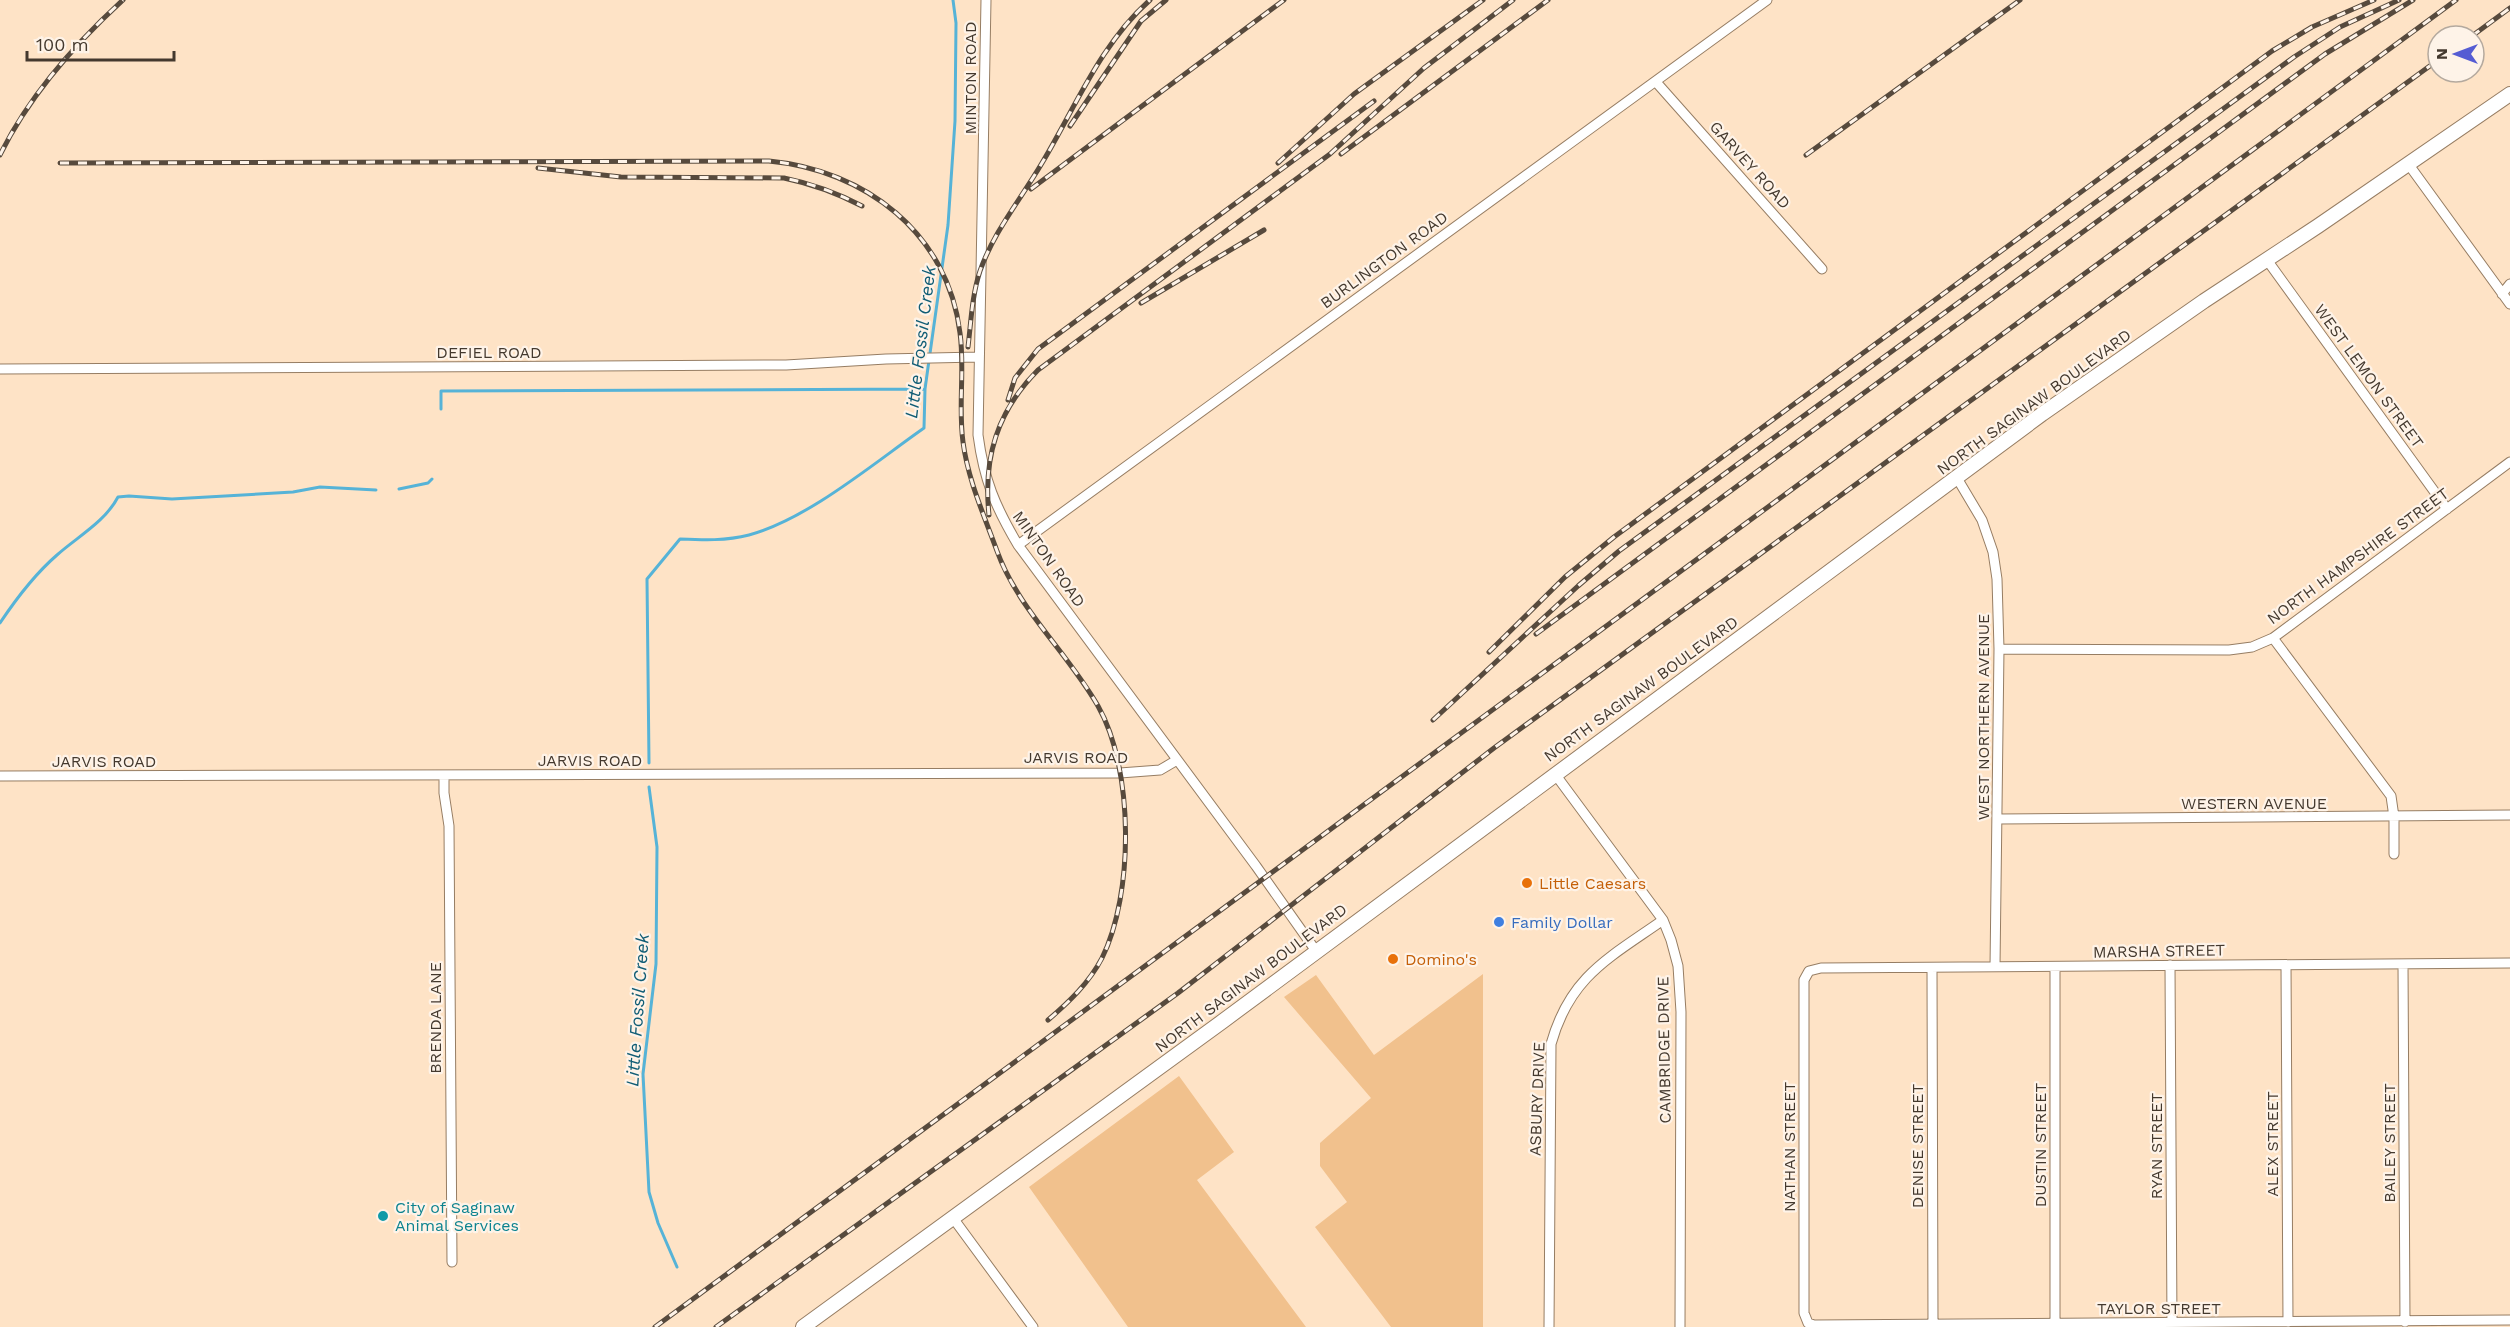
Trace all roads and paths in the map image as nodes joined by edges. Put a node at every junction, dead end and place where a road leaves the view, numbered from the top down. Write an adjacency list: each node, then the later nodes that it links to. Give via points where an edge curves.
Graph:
1 (986, 0): 11 (street, MINTON ROAD)
2 (1767, 0): 3 (street, BURLINGTON ROAD)
3 (1656, 82): 7 (street, GARVEY ROAD); 16 (street, BURLINGTON ROAD)
4 (2510, 94): 5 (main road, NORTH SAGINAW BOULEVARD)
5 (2409, 165): 6 (main road, NORTH SAGINAW BOULEVARD); 9 (street)
6 (2267, 260): 14 (main road, NORTH SAGINAW BOULEVARD, via 2042,414); 15 (street, WEST LEMON STREET)
7 (1822, 269)
8 (2510, 284): 9 (street)
9 (2502, 294): 10 (street)
10 (2510, 304)
11 (978, 357): 12 (street, DEFIEL ROAD, via 763,365); 16 (street, MINTON ROAD, via 981,460 986,482)
12 (0, 369)
13 (2510, 462): 15 (street, NORTH HAMPSHIRE STREET)
14 (1957, 478): 18 (street, WEST NORTHERN AVENUE, via 1982,520 1993,552); 20 (main road, NORTH SAGINAW BOULEVARD)
15 (2447, 509): 17 (street, NORTH HAMPSHIRE STREET)
16 (1018, 545): 19 (street, MINTON ROAD)
17 (2273, 638): 18 (street, NORTH HAMPSHIRE STREET, via 2252,647 2229,650); 24 (street, via 2383,782 2391,796)
18 (1999, 649): 25 (street, WEST NORTHERN AVENUE)
19 (1177, 760): 21 (street, JARVIS ROAD, via 1160,770 1120,773); 28 (street, MINTON ROAD)
20 (1555, 774): 27 (street, CAMBRIDGE DRIVE); 28 (main road, NORTH SAGINAW BOULEVARD)
21 (444, 775): 22 (street, JARVIS ROAD); 38 (street, BRENDA LANE, via 448,826)
22 (0, 776)
23 (2510, 815): 24 (street, WESTERN AVENUE)
24 (2394, 817): 25 (street, WESTERN AVENUE); 26 (street)
25 (1998, 819): 33 (street, WEST NORTHERN AVENUE)
26 (2394, 854)
27 (1663, 920): 48 (street, ASBURY DRIVE, via 1591,972 1564,1006 1553,1037); 49 (street, CAMBRIDGE DRIVE, via 1675,952 1681,994)
28 (1316, 951): 37 (main road, NORTH SAGINAW BOULEVARD)
29 (2510, 963): 30 (street, MARSHA STREET)
30 (2403, 964): 32 (street, MARSHA STREET); 41 (street, BAILEY STREET)
31 (2170, 965): 32 (street, MARSHA STREET); 34 (street, MARSHA STREET); 45 (street, RYAN STREET)
32 (2286, 965): 40 (street, ALEX STREET)
33 (1995, 966): 34 (street, MARSHA STREET); 35 (street, MARSHA STREET)
34 (2055, 967): 43 (street, DUSTIN STREET)
35 (1932, 968): 36 (street, MARSHA STREET); 44 (street, DENISE STREET)
36 (1809, 971): 42 (street, NATHAN STREET, via 1804,980 1804,1313)
37 (953, 1218): 46 (main road, NORTH SAGINAW BOULEVARD); 47 (street)
38 (452, 1262)
39 (2510, 1320): 41 (street, TAYLOR STREET)
40 (2288, 1322): 41 (street, TAYLOR STREET); 45 (street, TAYLOR STREET)
41 (2405, 1322)
42 (1808, 1323): 44 (street, TAYLOR STREET)
43 (2055, 1323): 44 (street, TAYLOR STREET); 45 (street, TAYLOR STREET)
44 (1933, 1324)
45 (2172, 1325)
46 (803, 1327)
47 (1033, 1327)
48 (1549, 1327)
49 (1680, 1327)

